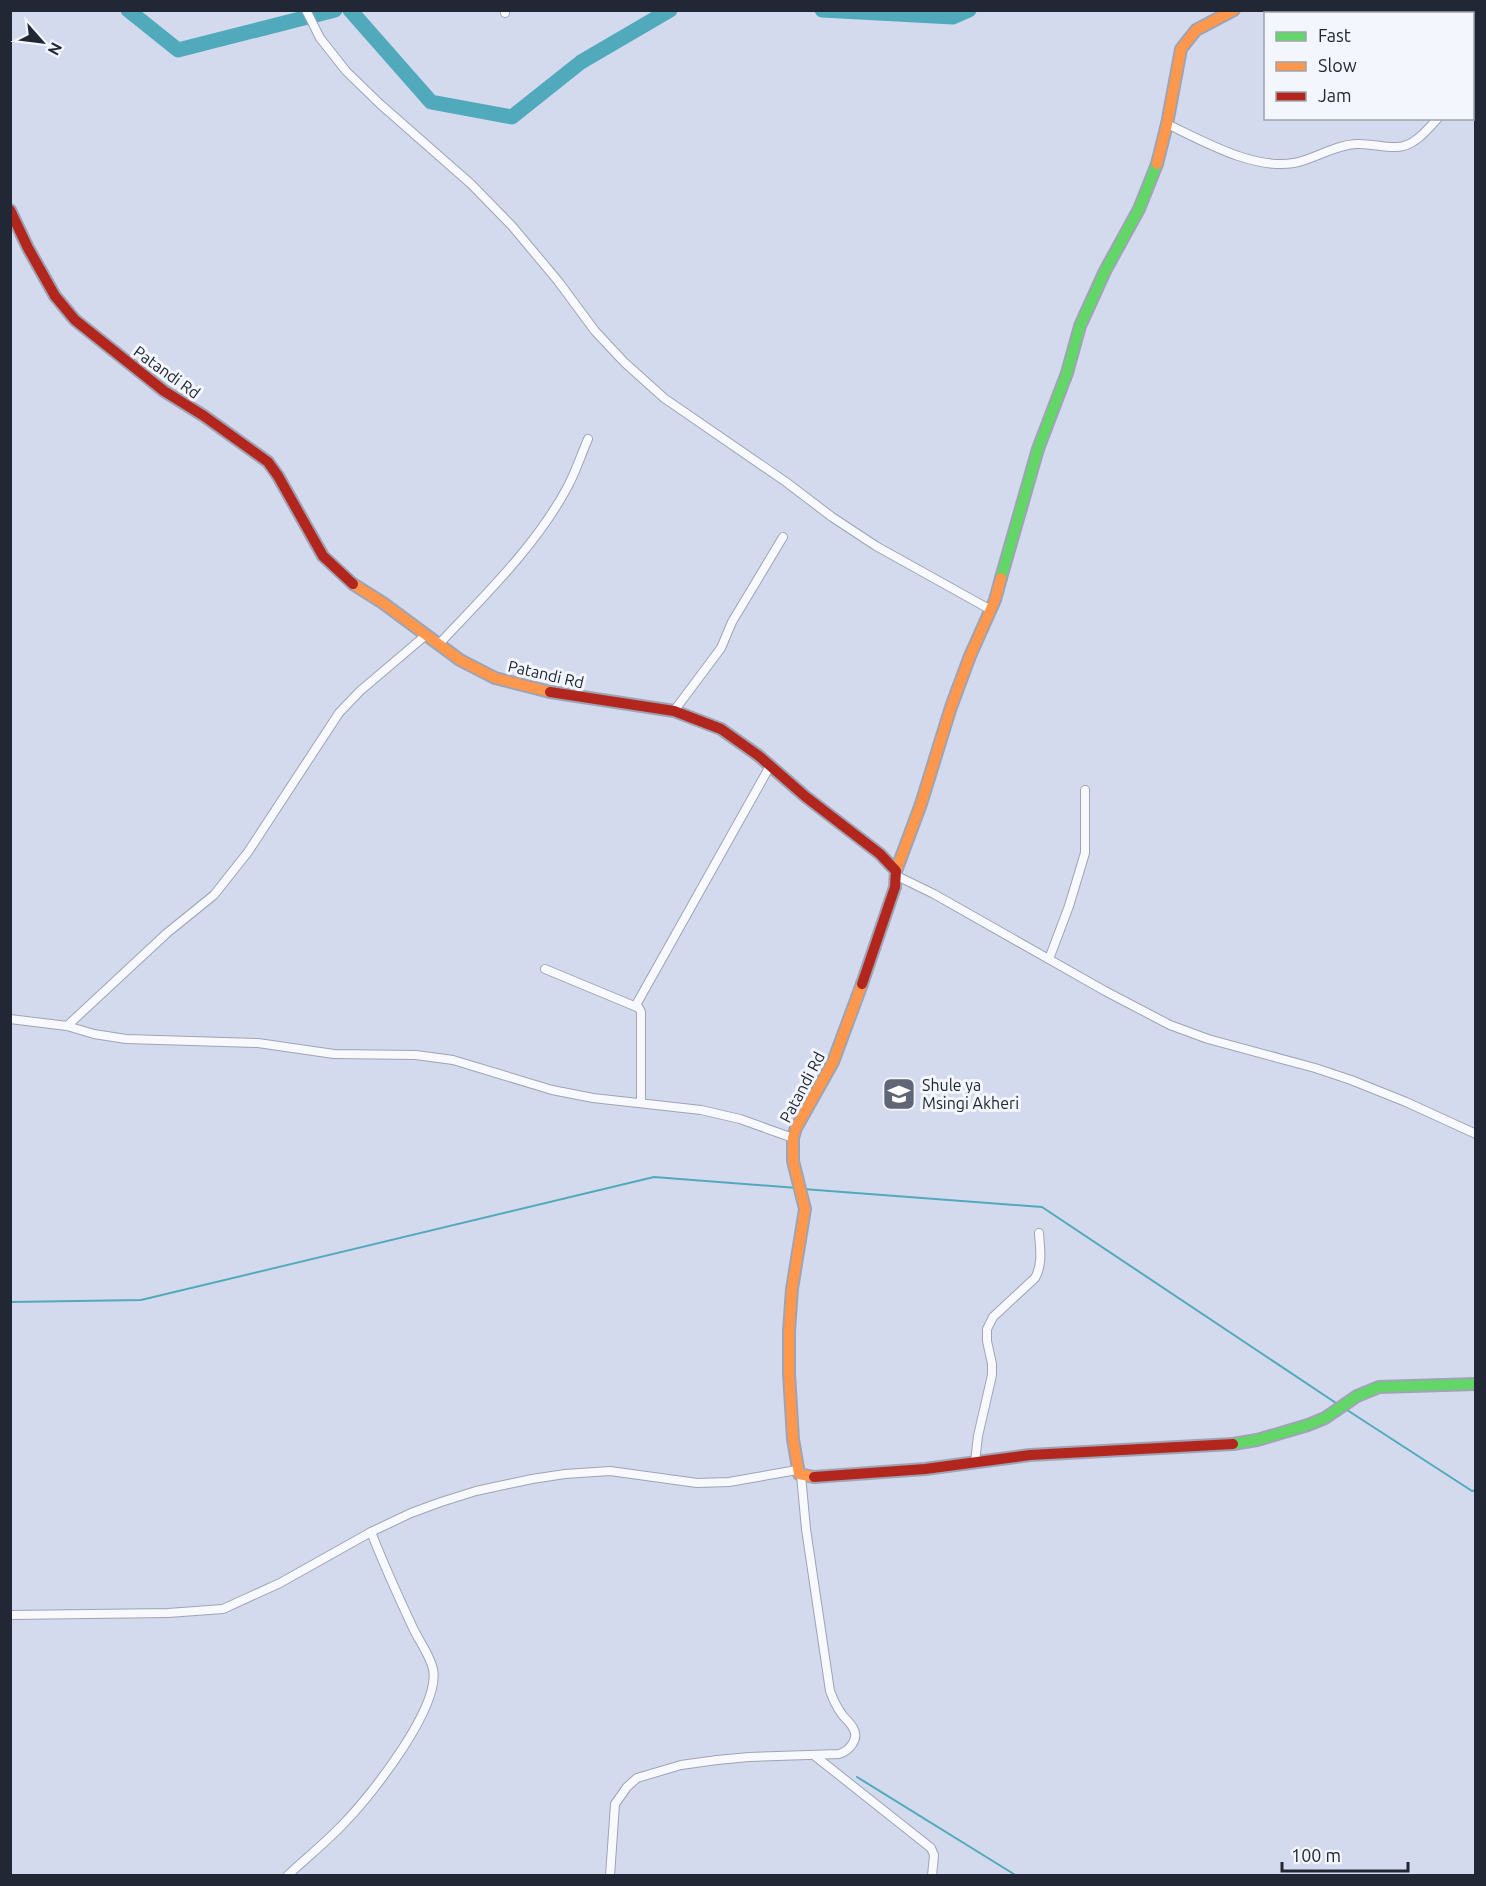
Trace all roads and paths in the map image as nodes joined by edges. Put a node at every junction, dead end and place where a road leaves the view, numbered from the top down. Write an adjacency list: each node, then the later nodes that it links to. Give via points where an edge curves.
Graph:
1 (306, 10): 8 (street, via 320,38 346,71 512,226 595,331 645,382 876,546)
2 (1234, 10): 4 (street, via 1185,40)
3 (1436, 120): 4 (street, via 1420,137 1403,146 1355,144 1310,159 1271,164 1214,146)
4 (1167, 124): 8 (street, via 1146,195 1080,326 1038,449)
5 (10, 210): 9 (street, Patandi Rd, via 55,296 75,320 164,391 268,462 329,563)
6 (588, 439): 10 (street, via 568,486 545,521 496,583)
7 (783, 537): 11 (street, via 732,622 721,648)
8 (991, 610): 14 (street, via 951,706)
9 (426, 635): 10 (street, Patandi Rd); 19 (street, via 339,713 248,852 214,895)
10 (439, 644): 11 (street, Patandi Rd, via 471,666 509,682 581,698)
11 (674, 711): 12 (street, Patandi Rd, via 721,729)
12 (770, 766): 14 (street, Patandi Rd, via 880,854); 17 (street)
13 (1085, 790): 15 (street, via 1085,854)
14 (896, 874): 15 (street); 22 (street, Patandi Rd, via 887,913 847,1029)
15 (1049, 959): 21 (street, via 1183,1030 1351,1080)
16 (545, 969): 17 (street)
17 (636, 1005): 20 (street, via 640,1012)
18 (10, 1019): 19 (street)
19 (67, 1026): 20 (street, via 126,1039 258,1043 334,1054 416,1055 453,1060 552,1090)
20 (641, 1103): 22 (street, via 701,1110)
21 (1476, 1134)
22 (793, 1138): 26 (street, Patandi Rd, via 793,1161 804,1203 789,1331 790,1410)
23 (1039, 1233): 25 (street, via 1040,1265 1035,1278 993,1317 987,1329 992,1376)
24 (1476, 1384): 25 (street, via 1379,1387 1324,1418 1244,1443 1030,1455)
25 (975, 1462): 26 (street, via 846,1476 814,1477)
26 (799, 1473): 27 (street, via 697,1483 610,1471 565,1474 476,1491); 29 (street, via 830,1691 856,1736 846,1752)
27 (371, 1532): 28 (street, via 223,1610); 30 (street, via 433,1667 433,1687 425,1711 379,1783 347,1820)
28 (10, 1615)
29 (815, 1756): 31 (street, via 717,1760 681,1765 637,1778 615,1804); 32 (street, via 931,1848)
30 (287, 1875)
31 (610, 1875)
32 (932, 1875)

